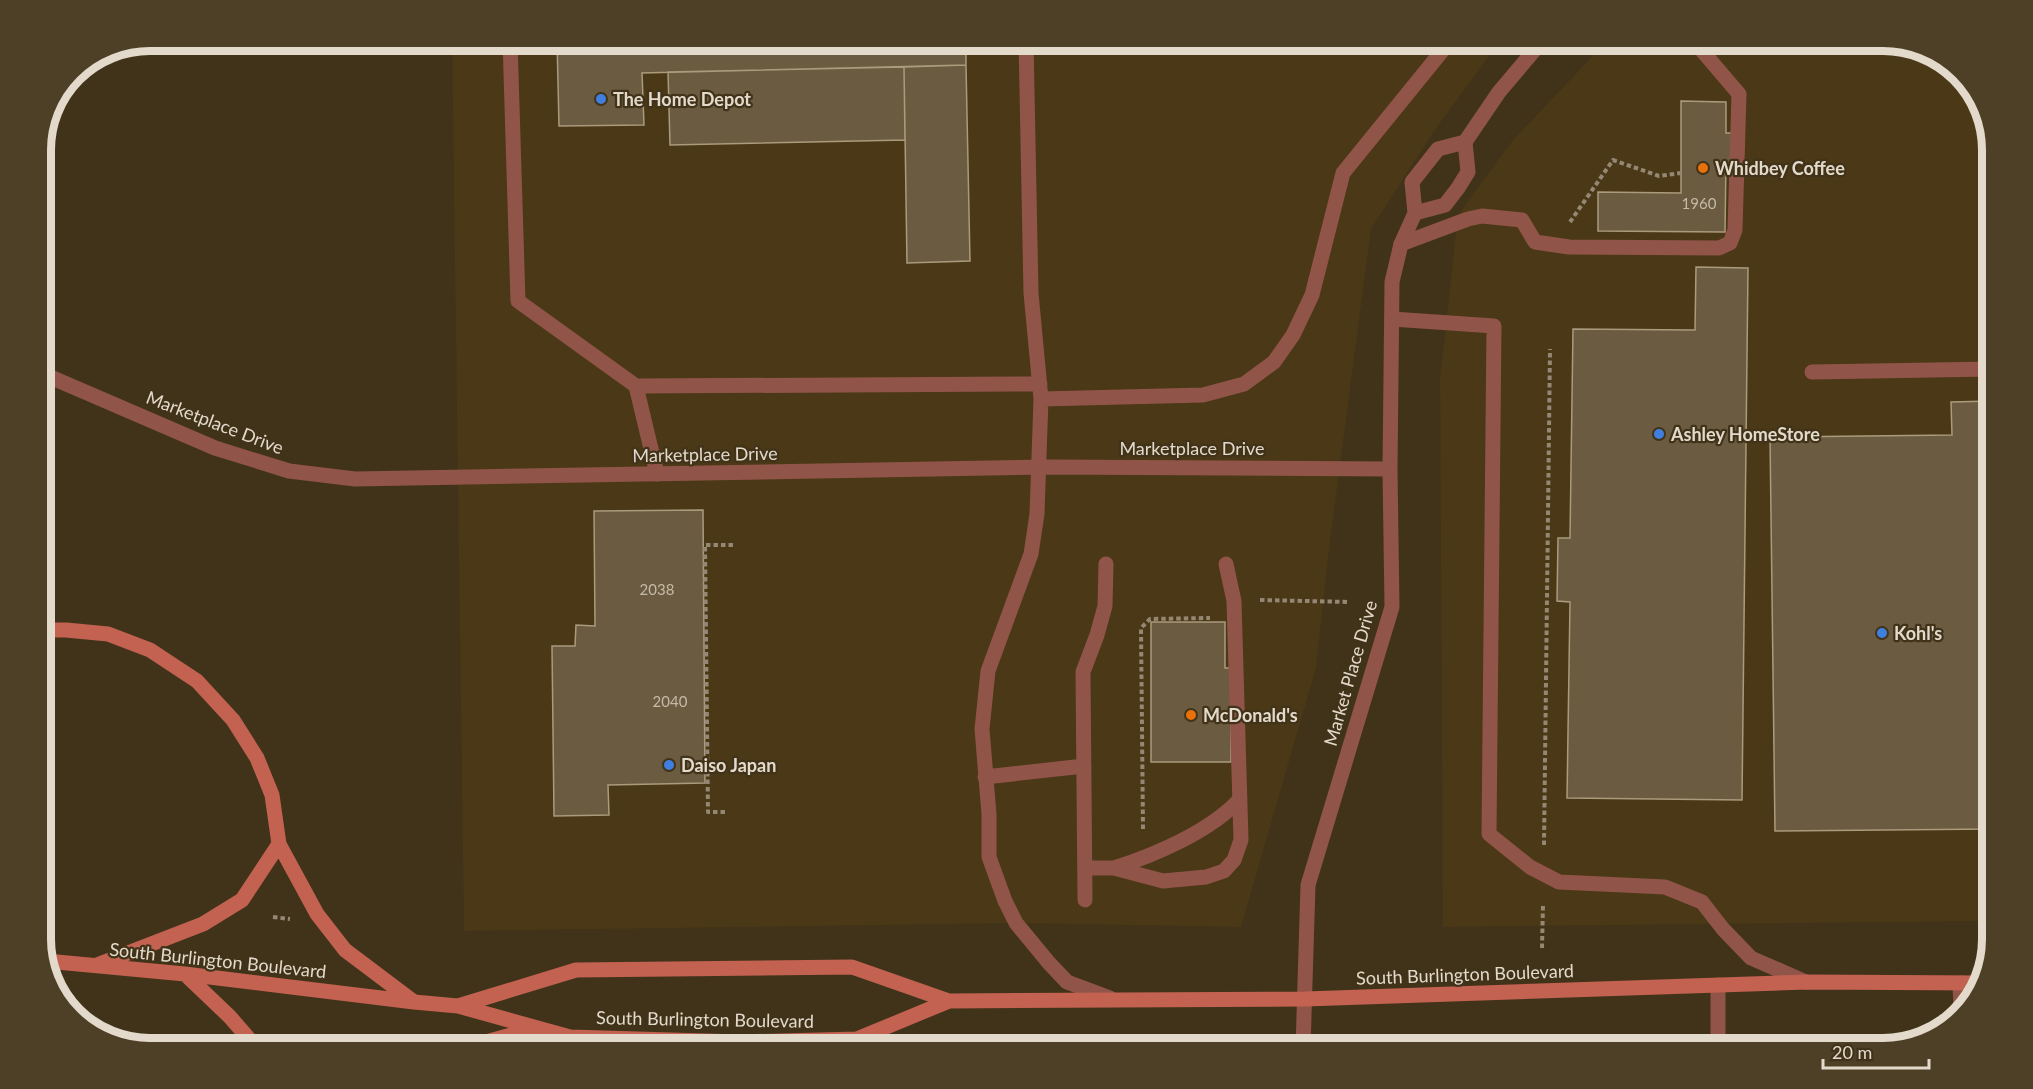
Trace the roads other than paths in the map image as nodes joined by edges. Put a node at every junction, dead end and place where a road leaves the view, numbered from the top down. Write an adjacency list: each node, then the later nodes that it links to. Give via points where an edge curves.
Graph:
1 (510, 51): 13 (street, via 518,301)
2 (1026, 51): 14 (street, via 1031,293)
3 (1442, 51): 14 (street, via 1343,173 1312,296 1274,362 1244,384 1203,395)
4 (1534, 51): 6 (street)
5 (1702, 51): 8 (street, via 1739,94 1735,230 1730,243 1719,248 1569,248 1535,242 1522,220 1482,216)
6 (1465, 142): 7 (street, Market Place Drive, via 1438,149 1412,182); 7 (street, via 1468,172 1458,188 1445,205)
7 (1415, 213): 8 (street, Market Place Drive)
8 (1401, 244): 9 (street, Market Place Drive, via 1392,282)
9 (1392, 319): 16 (street, Market Place Drive); 31 (street, via 1494,326 1489,834 1530,867 1559,882 1665,887 1702,902 1751,958)
10 (1982, 369): 11 (street)
11 (1812, 372)
12 (51, 377): 17 (street, Marketplace Drive, via 215,448 289,471 355,479)
13 (636, 386): 14 (street); 17 (street)
14 (1040, 392): 15 (street)
15 (1039, 467): 16 (street, Marketplace Drive); 17 (street, Marketplace Drive); 22 (street, via 1031,554 988,671 982,729)
16 (1390, 469): 36 (street, Market Place Drive, via 1392,608 1308,885)
17 (657, 474)
18 (1106, 564): 21 (street, via 1105,606 1083,672)
19 (1226, 564): 23 (street, via 1234,601)
20 (51, 630): 24 (main road, via 108,634 150,650 197,681 233,720 257,758 272,795)
21 (1083, 766): 22 (street); 25 (street)
22 (985, 777): 35 (street, via 989,857 1016,923 1067,982)
23 (1240, 799): 26 (street, via 1212,823 1146,858); 26 (street, via 1241,840 1234,860 1224,871 1206,878 1163,881)
24 (279, 844): 29 (main road, via 242,900 203,924); 39 (main road, via 309,902 345,950)
25 (1085, 868): 26 (street); 27 (street)
26 (1114, 868)
27 (1085, 900)
28 (54, 962): 29 (main road, South Burlington Boulevard)
29 (94, 966): 30 (main road, South Burlington Boulevard)
30 (185, 974): 39 (main road, South Burlington Boulevard); 42 (main road)
31 (1806, 982): 32 (main road, South Burlington Boulevard); 34 (main road, South Burlington Boulevard)
32 (1960, 983): 33 (main road, South Burlington Boulevard); 37 (street)
33 (1972, 983)
34 (1718, 984): 36 (main road, South Burlington Boulevard); 47 (street)
35 (1110, 998): 36 (main road, South Burlington Boulevard); 38 (main road, South Burlington Boulevard)
36 (1305, 999): 46 (street, Market Place Drive)
37 (1961, 1000)
38 (949, 1001): 40 (main road, South Burlington Boulevard, via 852,968 576,970); 45 (main road, South Burlington Boulevard)
39 (414, 1002): 40 (main road, South Burlington Boulevard)
40 (458, 1006): 41 (main road, South Burlington Boulevard)
41 (537, 1028): 43 (main road); 44 (main road, South Burlington Boulevard)
42 (248, 1038)
43 (500, 1038)
44 (591, 1038)
45 (859, 1038)
46 (1303, 1038)
47 (1718, 1038)

